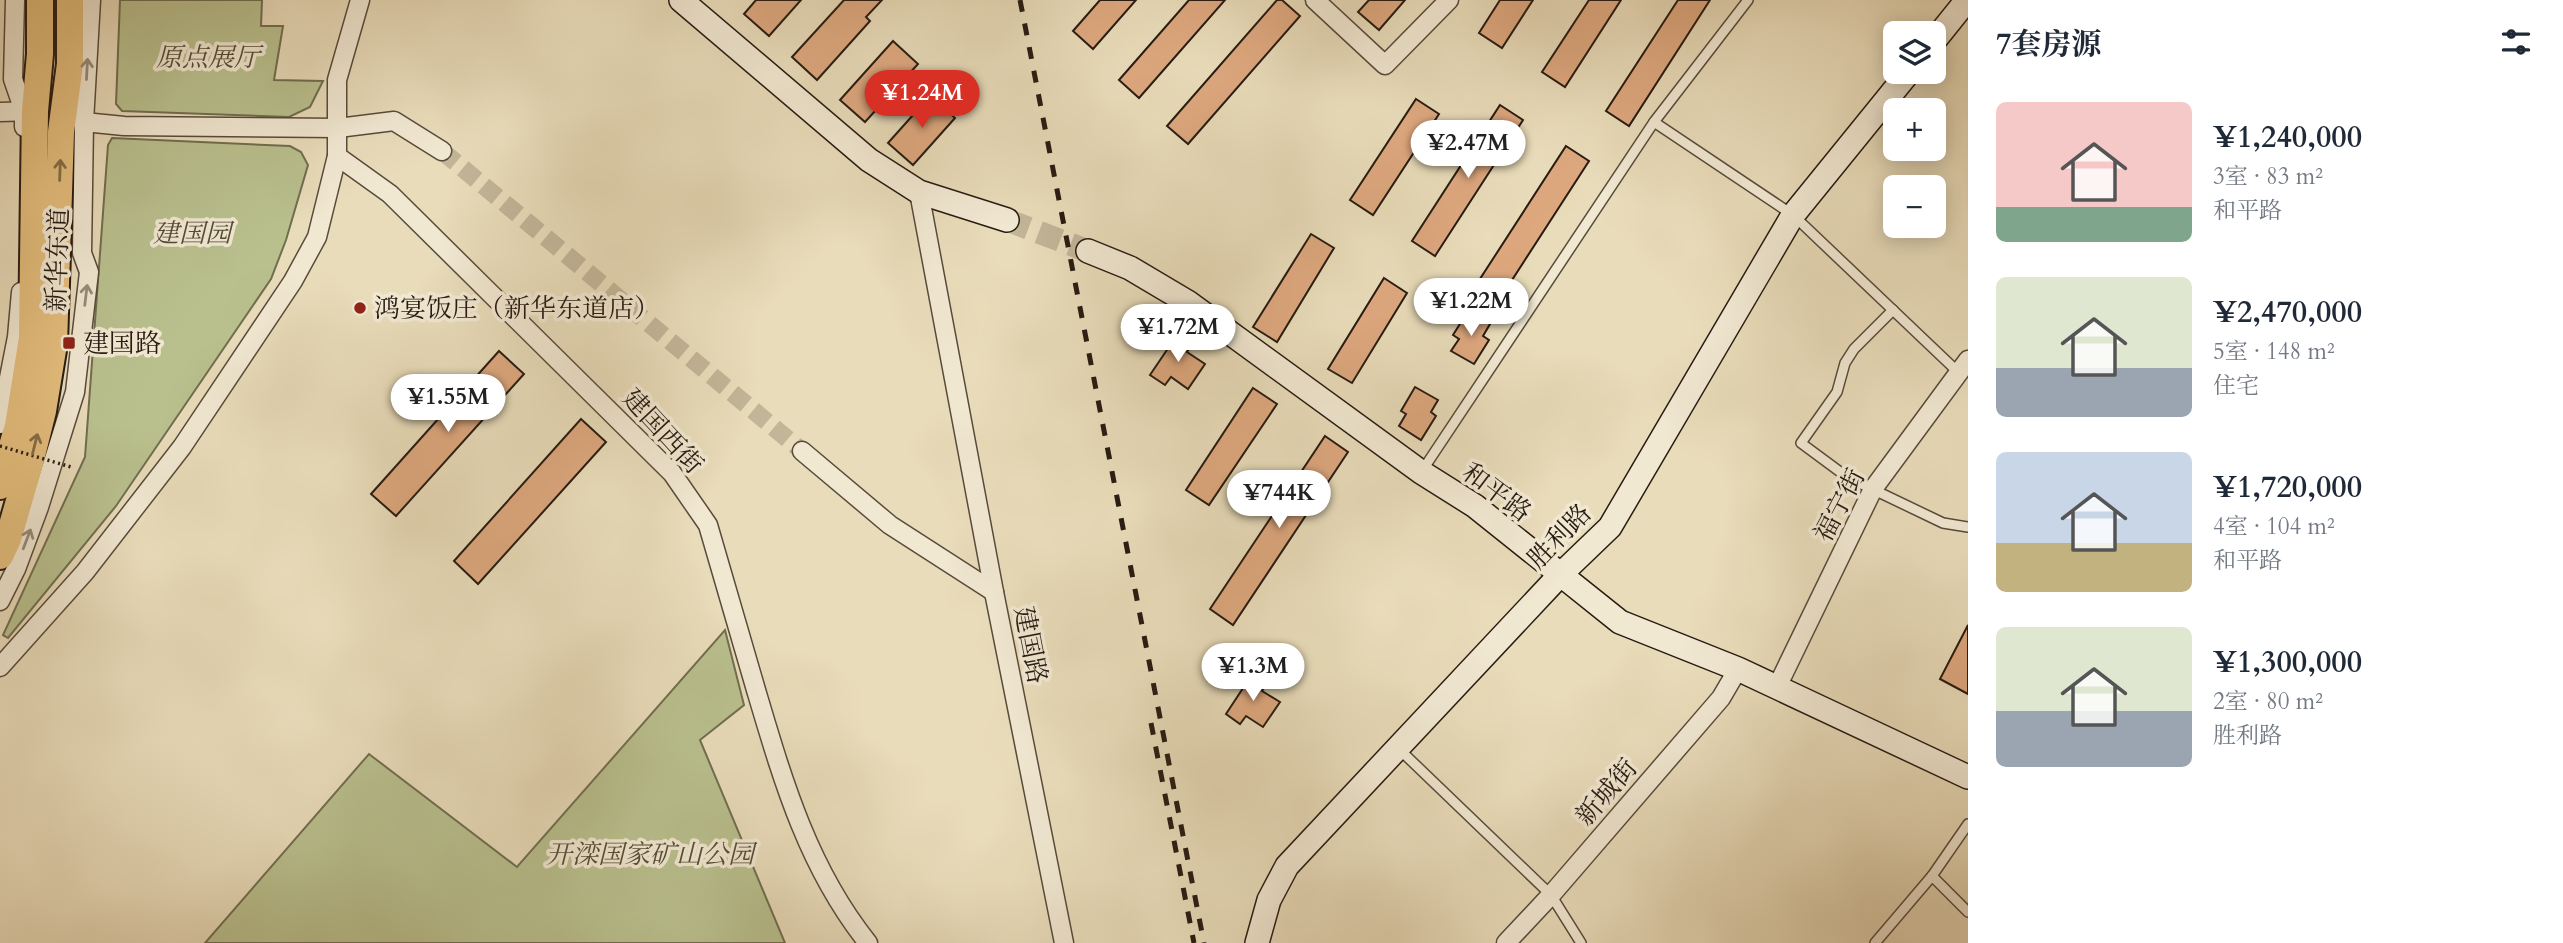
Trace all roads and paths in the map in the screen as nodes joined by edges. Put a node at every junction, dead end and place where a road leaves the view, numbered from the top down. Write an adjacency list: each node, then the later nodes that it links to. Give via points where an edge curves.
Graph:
1 (15, 0): 17 (street, via 13,79)
2 (29, 0): 14 (main road)
3 (40, 0): 14 (main road, 新华东道)
4 (69, 0): 15 (main road, 新华东道)
5 (83, 0): 15 (main road)
6 (91, 0): 19 (street, one-way to 6)
7 (360, 0): 21 (street, via 337,80)
8 (681, 0): 24 (street, via 869,160)
9 (1315, 0): 10 (street, via 1385,65)
10 (1449, 0)
11 (1748, 0): 20 (lane)
12 (1967, 0): 13 (street)
13 (1946, 26)
14 (40, 54): 17 (main road, 新华东道)
15 (70, 64): 38 (main road, 新华东道, one-way to 15, via 30,463 54,344 61,132)
16 (1899, 84): 25 (street, 胜利路)
17 (30, 111): 18 (street); 30 (street, via 21,296); 35 (main road, 新华东道, via 32,338 18,426)
18 (0, 112)
19 (84, 122): 21 (street); 41 (street, one-way to 19, via 39,507 75,392 89,272 82,253)
20 (1654, 122): 25 (lane); 34 (lane)
21 (338, 128): 22 (street, via 394,121); 23 (street)
22 (442, 151)
23 (337, 156): 42 (street, via 317,237 292,281 182,447 85,572); 52 (street, 建国西街, via 390,194 672,472 690,498 708,526 794,810 844,914)
24 (919, 192): 26 (street); 40 (street)
25 (1793, 215): 28 (lane); 39 (street, 胜利路, via 1611,527)
26 (1007, 220)
27 (1088, 251): 34 (street, 和平路, via 1130,268 1189,303)
28 (1893, 310): 29 (lane); 36 (lane, via 1854,349 1837,392 1801,443 1847,477)
29 (1963, 366): 36 (street, 福宁街)
30 (0, 424)
31 (0, 446): 33 (path, bridge)
32 (802, 451): 40 (street, 建国路, via 890,525)
33 (71, 467)
34 (1421, 472): 39 (street, 和平路, via 1475,506)
35 (0, 486)
36 (1873, 489): 37 (lane, via 1943,523); 44 (street, 福宁街)
37 (1968, 527)
38 (0, 556)
39 (1559, 576): 43 (street, 和平路, via 1620,622); 45 (street, 胜利路)
40 (994, 592): 53 (street, 建国路)
41 (0, 601)
42 (0, 667)
43 (1738, 669): 44 (street, 和平路); 49 (street, 新城街, via 1721,698)
44 (1777, 687): 46 (street, 和平路)
45 (1397, 748): 49 (lane); 51 (street, 胜利路, via 1287,866 1269,900)
46 (1968, 777)
47 (1968, 824): 48 (lane)
48 (1932, 876): 50 (lane); 56 (lane)
49 (1551, 895): 54 (street, 新城街); 55 (lane)
50 (1968, 912)
51 (1257, 940)
52 (868, 943)
53 (1064, 943)
54 (1506, 943)
55 (1581, 943)
56 (1875, 943)

